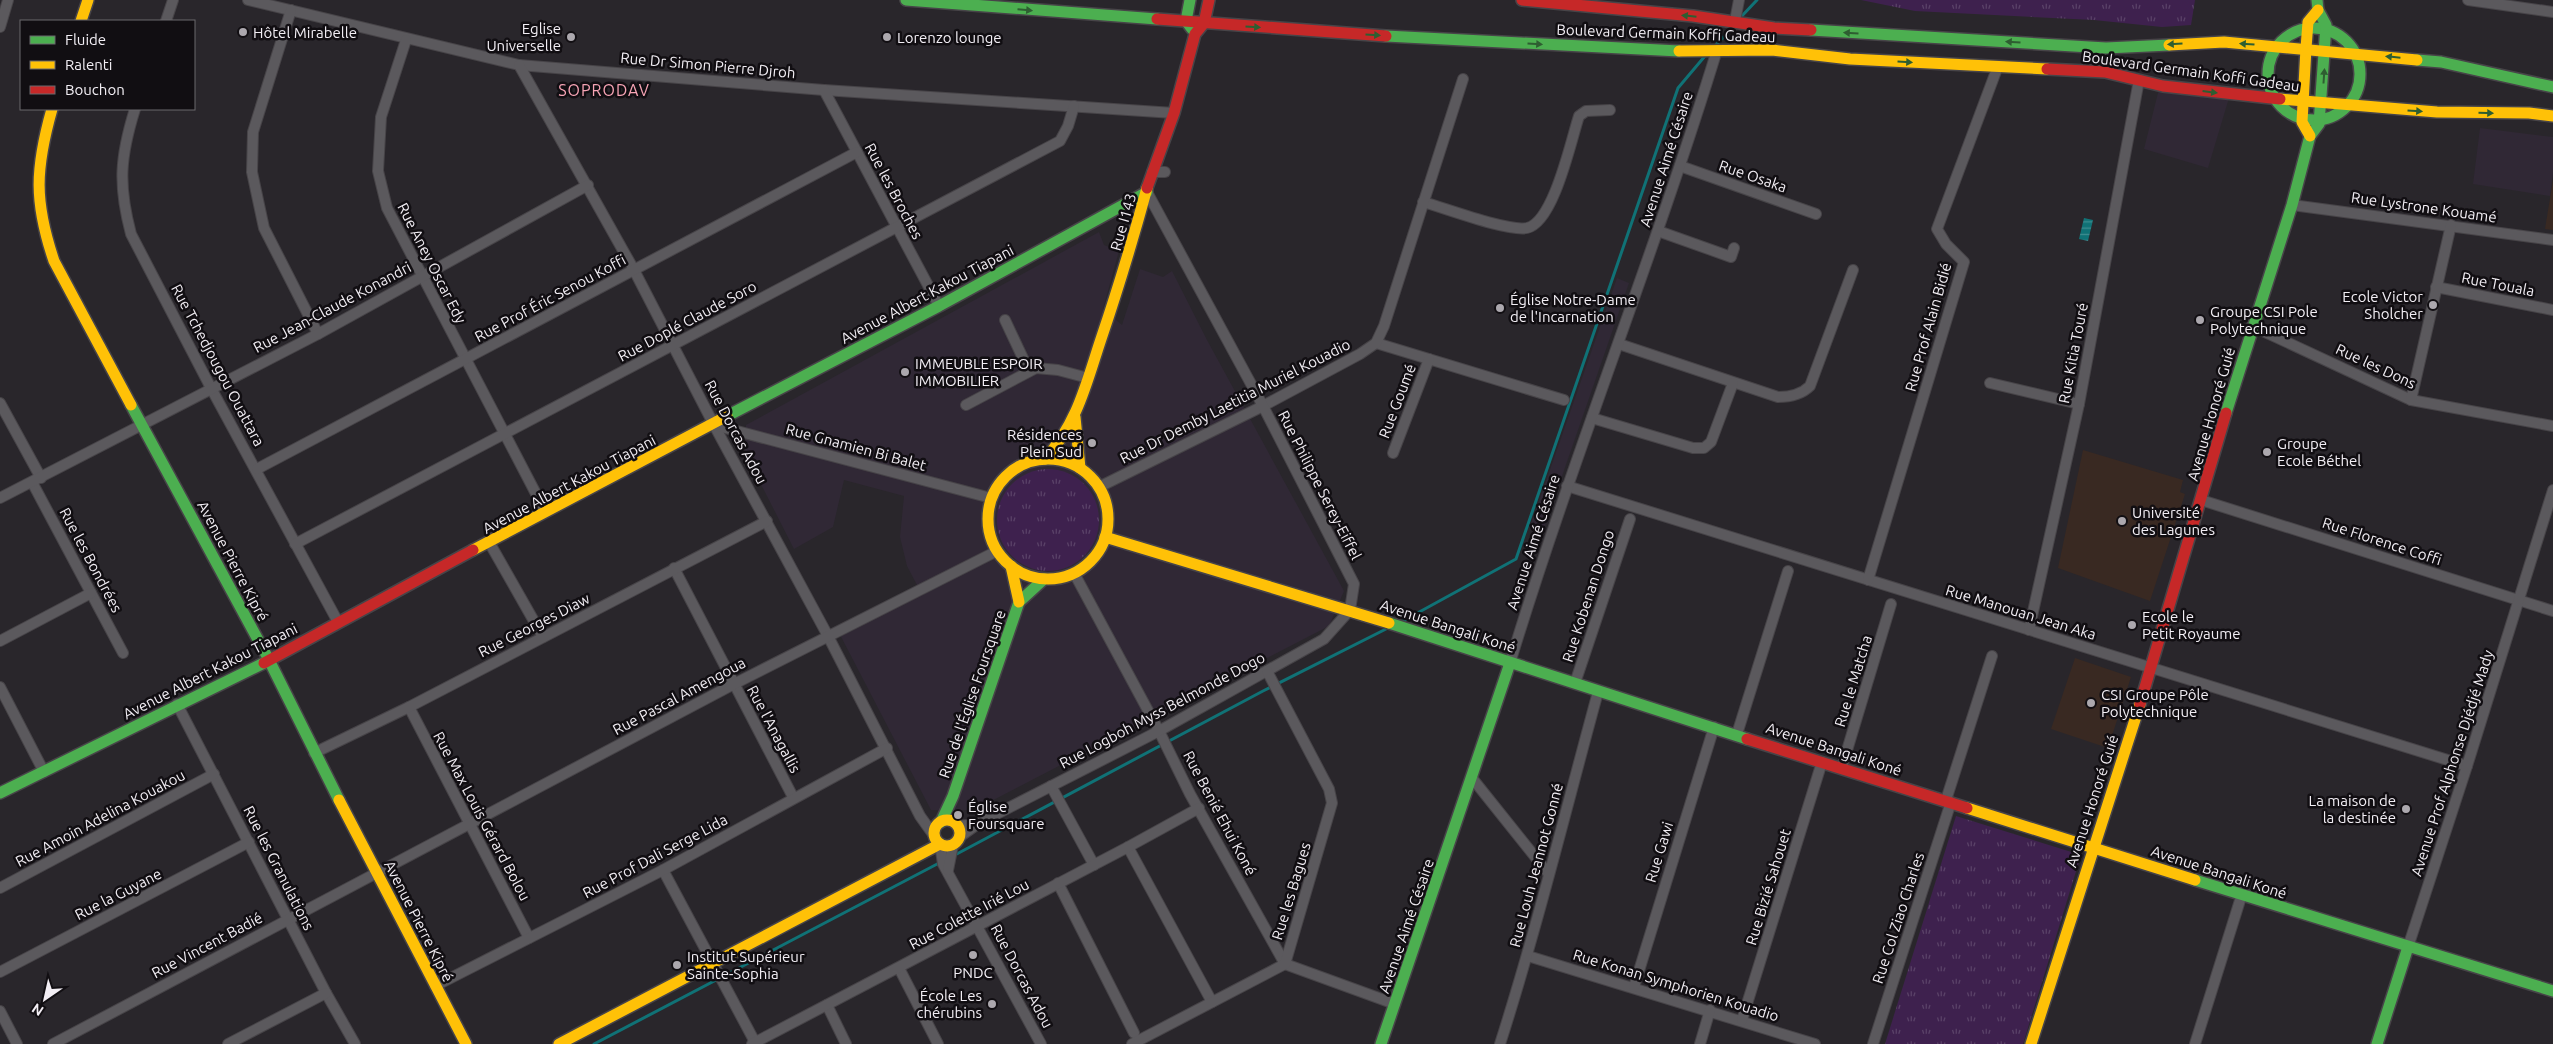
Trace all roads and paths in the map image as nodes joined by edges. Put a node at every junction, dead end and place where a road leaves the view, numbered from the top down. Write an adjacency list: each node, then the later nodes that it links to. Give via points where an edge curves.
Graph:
1 (8, 0): 20 (street)
2 (88, 0): 15 (street)
3 (173, 0): 16 (street)
4 (248, 0): 13 (street, Rue Dr Simon Pierre Djroh)
5 (906, 0): 17 (street, Boulevard Germain Koffi Gadeau, one-way to 17)
6 (1190, 0): 17 (street)
7 (1209, 0): 19 (street)
8 (1522, 0): 18 (street, Boulevard Germain Koffi Gadeau, one-way to 8)
9 (1739, 0): 18 (street)
10 (2468, 0): 11 (street)
11 (2493, 2): 14 (street)
12 (2317, 5): 21 (street); 22 (street)
13 (291, 10): 24 (street, Rue Dr Simon Pierre Djroh); 71 (street, via 253,132 252,172 264,228)
14 (2553, 12)
15 (81, 20)
16 (166, 20)
17 (1186, 21): 19 (street, Boulevard Germain Koffi Gadeau); 23 (street)
18 (1735, 21): 25 (street, Boulevard Germain Koffi Gadeau, one-way to 18, via 2224,42 2106,48 1774,28)
19 (1204, 23): 23 (street); 27 (street, Boulevard Germain Koffi Gadeau, one-way to 27, via 1599,48)
20 (0, 27)
21 (2307, 29): 22 (street); 25 (street, via 2290,35); 26 (street)
22 (2326, 30): 28 (street, Avenue Honoré Guié); 29 (street, via 2342,38)
23 (1195, 34): 44 (street, Rue I143)
24 (406, 40): 30 (street, Rue Dr Simon Pierre Djroh); 65 (street, Rue Aney Oscar Edy, via 382,116 378,170 387,208)
25 (2277, 46): 26 (street, Boulevard Germain Koffi Gadeau); 36 (street, via 2268,74)
26 (2306, 48): 28 (street, Boulevard Germain Koffi Gadeau); 37 (street)
27 (1717, 50): 31 (street, Boulevard Germain Koffi Gadeau, one-way to 31, via 1772,50 1850,59); 50 (street, Avenue Aimé Césaire)
28 (2325, 50): 29 (street, Boulevard Germain Koffi Gadeau); 38 (street, Avenue Honoré Guié, one-way to 28)
29 (2355, 53): 34 (street, Boulevard Germain Koffi Gadeau, one-way to 29, via 2441,62); 40 (street, via 2360,82)
30 (519, 65): 35 (street, Rue Dr Simon Pierre Djroh); 53 (street, Rue Dorcas Adou)
31 (1998, 66): 33 (street, Boulevard Germain Koffi Gadeau, via 2105,72); 117 (street, Rue Prof Alain Bidié, via 1936,229 1964,262)
32 (1463, 80): 55 (street)
33 (2139, 80): 36 (street, Boulevard Germain Koffi Gadeau, one-way to 36, via 2163,86); 85 (street, Rue Kitia Touré)
34 (2553, 87)
35 (824, 90): 39 (street, Rue Dr Simon Pierre Djroh); 49 (street, Rue les Broches)
36 (2275, 99): 37 (street, Boulevard Germain Koffi Gadeau); 46 (street)
37 (2303, 102): 38 (street, Boulevard Germain Koffi Gadeau); 46 (street)
38 (2322, 103): 40 (street, Boulevard Germain Koffi Gadeau); 47 (street, Avenue Honoré Guié)
39 (1074, 106): 44 (street, Rue Dr Simon Pierre Djroh); 59 (street, Rue Doplé Claude Soro, via 1060,141)
40 (2348, 106): 45 (street, Boulevard Germain Koffi Gadeau, one-way to 45); 47 (street)
41 (52, 110): 90 (street, Avenue Pierre Kipré, via 37,170 36,191 46,237 54,261)
42 (135, 110): 81 (street, Rue Tchedjougou Ouattara, via 122,157 124,208 131,234)
43 (1610, 110): 55 (street, via 1586,111 1579,116 1553,198 1546,213 1531,227 1504,225)
44 (1174, 113): 51 (street, Rue I143)
45 (2553, 116)
46 (2302, 119): 47 (street); 48 (street)
47 (2320, 120): 48 (street, Avenue Honoré Guié)
48 (2310, 136): 56 (street, Avenue Honoré Guié)
49 (857, 152): 59 (street, Rue les Broches); 63 (street, Rue Prof Éric Senou Koffi)
50 (1680, 166): 57 (street, Rue Osaka); 60 (street, Avenue Aimé Césaire)
51 (1152, 172): 52 (street); 54 (street, Rue I143)
52 (1165, 172)
53 (588, 185): 63 (street, Rue Dorcas Adou); 65 (street, Rue Jean-Claude Konandri)
54 (1148, 192): 67 (street, Avenue Albert Kakou Tiapani); 78 (street, Rue I143); 87 (street, Rue Philippe Serey-Eiffel)
55 (1423, 202): 72 (street)
56 (2292, 205): 58 (street, Rue Lystrone Kouamé); 70 (street, Avenue Honoré Guié)
57 (1816, 214)
58 (2451, 225): 61 (street, Rue Lystrone Kouamé); 66 (street)
59 (896, 229): 67 (street, Rue les Broches); 74 (street, Rue Doplé Claude Soro)
60 (1658, 231): 62 (street, via 1731,257); 73 (street, Avenue Aimé Césaire)
61 (2553, 240)
62 (1734, 248)
63 (634, 270): 74 (street, Rue Dorcas Adou); 76 (street, Rue Prof Éric Senou Koffi)
64 (1853, 270): 80 (street, via 1810,386 1804,392 1778,398)
65 (422, 277): 71 (street, Rue Jean-Claude Konandri); 76 (street, Rue Aney Oscar Edy)
66 (2436, 287): 68 (street, Rue Touala); 83 (street)
67 (939, 306): 91 (street, Avenue Albert Kakou Tiapani)
68 (2553, 310)
69 (1005, 320): 77 (street)
70 (2252, 326): 83 (street, Rue les Dons); 104 (street, Avenue Honoré Guié)
71 (318, 334): 81 (street, Rue Jean-Claude Konandri)
72 (1376, 343): 75 (street); 87 (street, Rue Dr Demby Laetitia Muriel Kouadio)
73 (1619, 344): 80 (street); 89 (street, Avenue Aimé Césaire)
74 (674, 345): 91 (street, Rue Dorcas Adou); 93 (street, Rue Doplé Claude Soro)
75 (1429, 359): 82 (street); 94 (street, Rue Goumé)
76 (465, 360): 93 (street, Rue Aney Oscar Edy); 97 (street, Rue Prof Éric Senou Koffi)
77 (1029, 370): 78 (street, via 1045,368); 86 (street)
78 (1088, 378): 88 (street, Rue I143)
79 (1990, 383): 85 (street)
80 (1733, 384): 89 (street, via 1711,442 1704,448 1693,448)
81 (211, 388): 90 (street, Rue Jean-Claude Konandri); 97 (street, Rue Tchedjougou Ouattara)
82 (1564, 400)
83 (2411, 400): 92 (street, Rue les Dons)
84 (0, 403): 98 (street, Rue les Bondrées)
85 (2079, 404): 125 (street, Rue Kitia Touré)
86 (966, 405)
87 (1262, 406): 100 (street, Rue Dr Demby Laetitia Muriel Kouadio); 122 (street, Rue Philippe Serey-Eiffel, via 1354,584)
88 (1075, 417): 95 (street, Rue I143); 96 (street, Rue I143)
89 (1592, 418): 99 (street, Avenue Aimé Césaire)
90 (142, 424): 98 (street, Rue Jean-Claude Konandri); 131 (street, Avenue Pierre Kipré)
91 (714, 425): 103 (street, Rue Gnamien Bi Balet); 105 (street, Avenue Albert Kakou Tiapani); 107 (street, Rue Dorcas Adou)
92 (2553, 426)
93 (505, 435): 105 (street, Rue Aney Oscar Edy); 110 (street, Rue Doplé Claude Soro)
94 (1393, 453)
95 (1045, 459): 96 (street); 103 (street, via 1027,462 1012,470 999,482)
96 (1080, 468): 100 (street)
97 (257, 470): 110 (street, Rue Tchedjougou Ouattara)
98 (37, 480): 102 (street, Rue Jean-Claude Konandri); 118 (street, Rue les Bondrées)
99 (1567, 486): 117 (street, Rue Manouan Jean Aka); 132 (street, Avenue Aimé Césaire)
100 (1099, 487): 108 (street, via 1107,510)
101 (2553, 490): 119 (street, Avenue Prof Alphonse Djédjé Mady)
102 (0, 498)
103 (991, 498): 111 (street, via 987,516)
104 (2201, 500): 119 (street, Rue Florence Coffi); 133 (street, Avenue Honoré Guié)
105 (545, 511): 109 (street, Avenue Albert Kakou Tiapani)
106 (1630, 519): 135 (street, Rue Kobenan Dongo)
107 (767, 521): 113 (street, Rue Georges Diaw); 126 (street, Rue Dorcas Adou)
108 (1105, 537): 115 (street, via 1091,561); 122 (street, Avenue Bangali Koné)
109 (490, 542): 124 (street, Avenue Albert Kakou Tiapani); 127 (street)
110 (295, 544): 124 (street, Rue Tchedjougou Ouattara)
111 (997, 551): 112 (street); 126 (street, Rue Pascal Amengoua)
112 (1011, 566): 116 (street, via 1026,575); 120 (street, Rue de l'Église Foursquare)
113 (674, 568): 127 (street, Rue Georges Diaw); 136 (street, Rue l'Anagallis)
114 (1788, 571): 143 (street)
115 (1074, 573): 116 (street); 142 (street, Rue Benié Ehui Koné)
116 (1044, 579): 120 (street, Rue de l'Église Foursquare)
117 (1868, 580): 125 (street, Rue Manouan Jean Aka)
118 (91, 593): 128 (street); 129 (street, Rue les Bondrées)
119 (2519, 600): 123 (street, Rue Florence Coffi); 147 (street, Avenue Prof Alphonse Djédjé Mady)
120 (1019, 602): 154 (street, Rue de l'Église Foursquare)
121 (1892, 604): 148 (street, Rue le Matcha)
122 (1350, 610): 132 (street, Avenue Bangali Koné); 134 (street, Rue Logboh Myss Belmonde Dogo, via 1324,639)
123 (2553, 611)
124 (338, 622): 131 (street, Avenue Albert Kakou Tiapani)
125 (2029, 630): 133 (street, Rue Manouan Jean Aka)
126 (828, 636): 136 (street, Rue Pascal Amengoua); 144 (street, Rue Dorcas Adou)
127 (543, 637): 140 (street, Rue Georges Diaw)
128 (0, 641)
129 (123, 653)
130 (1992, 656): 156 (street, Rue Col Ziao Charles)
131 (269, 660): 139 (street, Avenue Albert Kakou Tiapani); 145 (street, Avenue Pierre Kipré)
132 (1510, 662): 135 (street, Avenue Bangali Koné); 151 (street, Avenue Aimé Césaire)
133 (2151, 669): 147 (street, Rue Manouan Jean Aka); 166 (street, Avenue Honoré Guié)
134 (1267, 671): 142 (street, Rue Logboh Myss Belmonde Dogo); 181 (street, Rue les Bagues, via 1329,789 1332,803)
135 (1575, 683): 138 (street, Avenue Bangali Koné)
136 (734, 684): 155 (street, Rue l'Anagallis); 159 (street, Rue Pascal Amengoua)
137 (0, 687): 149 (street)
138 (1598, 692): 141 (street, Avenue Bangali Koné); 171 (street, Rue Louh Jeannot Gonné)
139 (177, 704): 149 (street, Avenue Albert Kakou Tiapani); 150 (street, Rue les Granulations)
140 (409, 708): 145 (street, Rue Georges Diaw); 159 (street, Rue Max Louis Gérard Bolou)
141 (1714, 727): 143 (street, Avenue Bangali Koné); 185 (street, Rue Gawi)
142 (1160, 731): 152 (street, Rue Logboh Myss Belmonde Dogo); 157 (street, Rue Benié Ehui Koné)
143 (1737, 734): 146 (street, Avenue Bangali Koné)
144 (887, 748): 155 (street, Rue Prof Dali Serge Lida); 158 (street, Rue Dorcas Adou)
145 (314, 753): 170 (street, Avenue Pierre Kipré)
146 (1822, 762): 148 (street, Avenue Bangali Koné); 193 (street, Rue Bizié Sahouet)
147 (2467, 766): 178 (street, Avenue Prof Alphonse Djédjé Mady)
148 (1842, 767): 156 (street, Avenue Bangali Koné)
149 (44, 772): 153 (street, Avenue Albert Kakou Tiapani)
150 (214, 774): 164 (street, Rue les Granulations); 173 (street, Rue Amoin Adelina Kouakou)
151 (1472, 778): 171 (street); 189 (street, Avenue Aimé Césaire)
152 (1051, 786): 161 (street, Rue Logboh Myss Belmonde Dogo); 168 (street)
153 (0, 793)
154 (953, 796): 160 (street, Rue de l'Église Foursquare); 162 (street, Rue de l'Église Foursquare)
155 (793, 798): 169 (street, Rue Prof Dali Serge Lida)
156 (1949, 801): 166 (street, Avenue Bangali Koné); 209 (street, Rue Col Ziao Charles)
157 (1199, 808): 165 (street, Rue Colette Irié Lou); 181 (street, Rue Benié Ehui Koné)
158 (920, 816): 160 (street); 163 (street, Rue Dorcas Adou)
159 (470, 822): 170 (street, Rue Pascal Amengoua); 177 (street, Rue Max Louis Gérard Bolou)
160 (940, 823): 162 (street); 163 (street, Rue de l'Église Foursquare)
161 (979, 823): 162 (street, Rue Logboh Myss Belmonde Dogo); 167 (street, Rue Logboh Myss Belmonde Dogo)
162 (956, 824): 167 (street, Rue de l'Église Foursquare)
163 (937, 840): 167 (street); 180 (street)
164 (249, 842): 175 (street, Rue les Granulations); 183 (street, Rue la Guyane)
165 (1128, 847): 168 (street, Rue Colette Irié Lou); 188 (street)
166 (2093, 848): 174 (street, Avenue Bangali Koné); 210 (street, Avenue Honoré Guié)
167 (949, 856): 176 (street, Rue Dorcas Adou)
168 (1094, 865): 172 (street, Rue Colette Irié Lou)
169 (663, 870): 177 (street, Rue Prof Dali Serge Lida); 180 (street)
170 (376, 872): 175 (street, Rue Vincent Badié); 184 (street, Avenue Pierre Kipré)
171 (1548, 873): 179 (street, Rue Louh Jeannot Gonné)
172 (1058, 883): 176 (street, Rue Colette Irié Lou); 194 (street)
173 (0, 888)
174 (2242, 894): 178 (street, Avenue Bangali Koné); 211 (street)
175 (288, 918): 187 (street, Rue les Granulations); 197 (street, Rue Vincent Badié)
176 (979, 926): 182 (street, Rue Colette Irié Lou); 204 (street, Rue Dorcas Adou)
177 (529, 938): 184 (street, Rue Prof Dali Serge Lida)
178 (2408, 946): 186 (street, Avenue Bangali Koné); 212 (street, Avenue Prof Alphonse Djédjé Mady)
179 (1528, 956): 185 (street, Rue Konan Symphorien Kouadio); 206 (street, Rue Louh Jeannot Gonné)
180 (714, 963): 195 (street); 201 (street)
181 (1285, 964): 188 (street, Rue les Bagues); 189 (street)
182 (899, 968): 190 (street, Rue Colette Irié Lou); 203 (street)
183 (0, 972)
184 (435, 986): 200 (street, Avenue Pierre Kipré)
185 (1634, 987): 191 (street, Rue Konan Symphorien Kouadio)
186 (2553, 991)
187 (326, 993): 198 (street); 199 (street, Rue les Granulations)
188 (1212, 1002): 194 (street, Rue les Bagues)
189 (1395, 1004): 205 (street, Avenue Aimé Césaire)
190 (827, 1005): 195 (street, Rue Colette Irié Lou); 202 (street)
191 (1710, 1010): 193 (street, Rue Konan Symphorien Kouadio); 207 (street)
192 (0, 1011): 196 (street)
193 (1742, 1020): 208 (street, Rue Konan Symphorien Kouadio)
194 (1135, 1041)
195 (754, 1043)
196 (17, 1044)
197 (53, 1044)
198 (228, 1044)
199 (355, 1044)
200 (466, 1044)
201 (559, 1044)
202 (846, 1044)
203 (938, 1044)
204 (1041, 1044)
205 (1381, 1044)
206 (1500, 1044)
207 (1700, 1044)
208 (1815, 1044)
209 (1873, 1044)
210 (2031, 1044)
211 (2195, 1044)
212 (2377, 1044)

